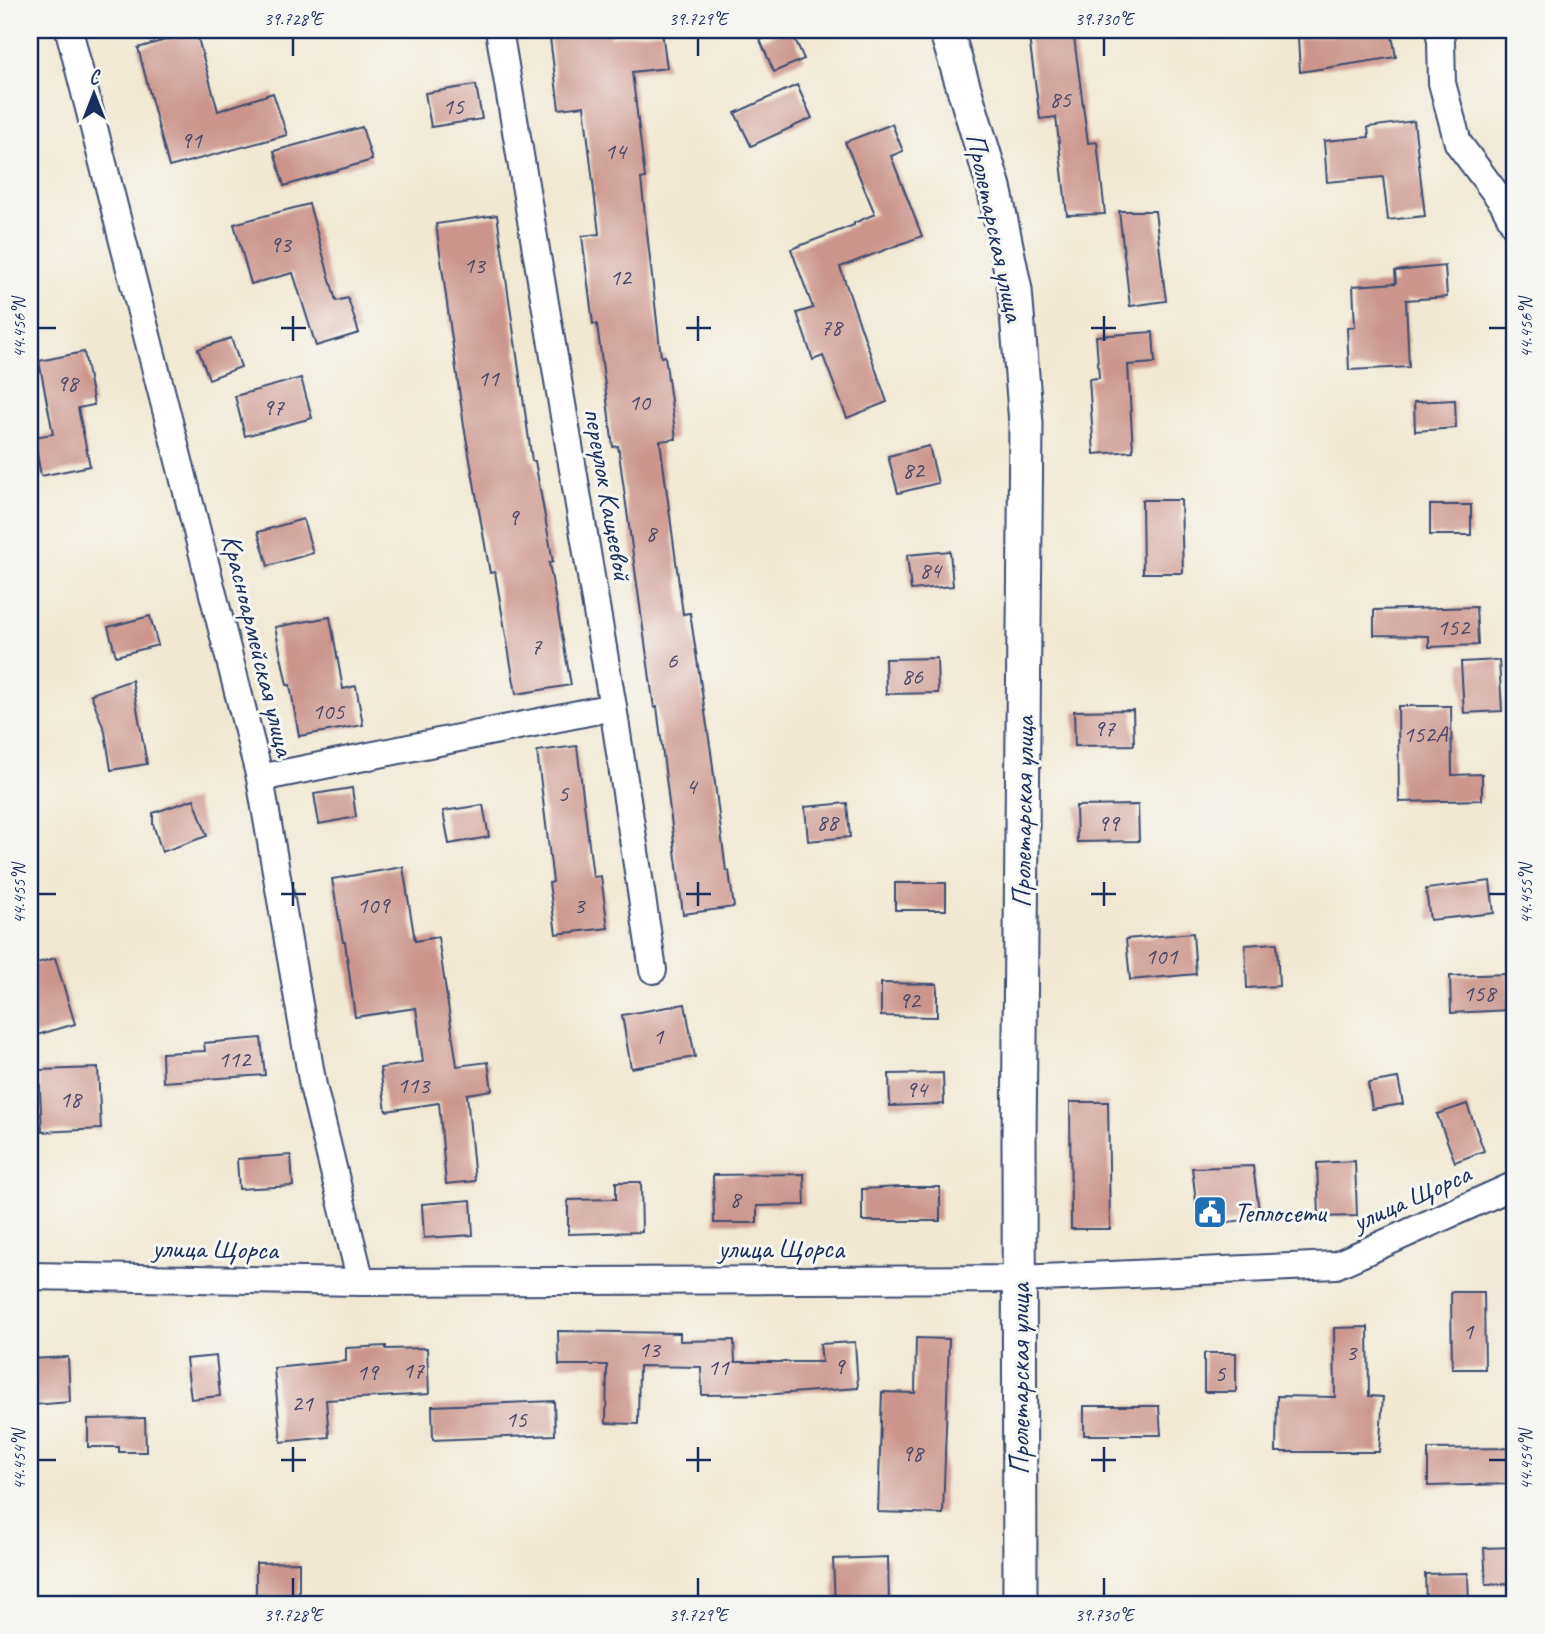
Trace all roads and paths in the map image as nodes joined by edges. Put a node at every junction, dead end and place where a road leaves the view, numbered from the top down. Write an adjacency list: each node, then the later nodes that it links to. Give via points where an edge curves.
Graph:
1 (69, 30): 7 (street, Красноармейская улица)
2 (499, 30): 6 (street, переулок Кащеевой)
3 (946, 30): 11 (street, Пролетарская улица, via 994,187 1015,290 1026,423)
4 (1439, 30): 5 (street, via 1442,83 1458,143)
5 (1515, 226)
6 (612, 707): 7 (street); 8 (street, переулок Кащеевой)
7 (260, 778): 12 (street, Красноармейская улица, via 313,1086)
8 (653, 970)
9 (1515, 1185): 11 (street, улица Щорса, via 1336,1265)
10 (30, 1276): 12 (street, улица Щорса)
11 (1019, 1279): 12 (street, улица Щорса); 13 (street, Пролетарская улица)
12 (361, 1282)
13 (1020, 1604)

